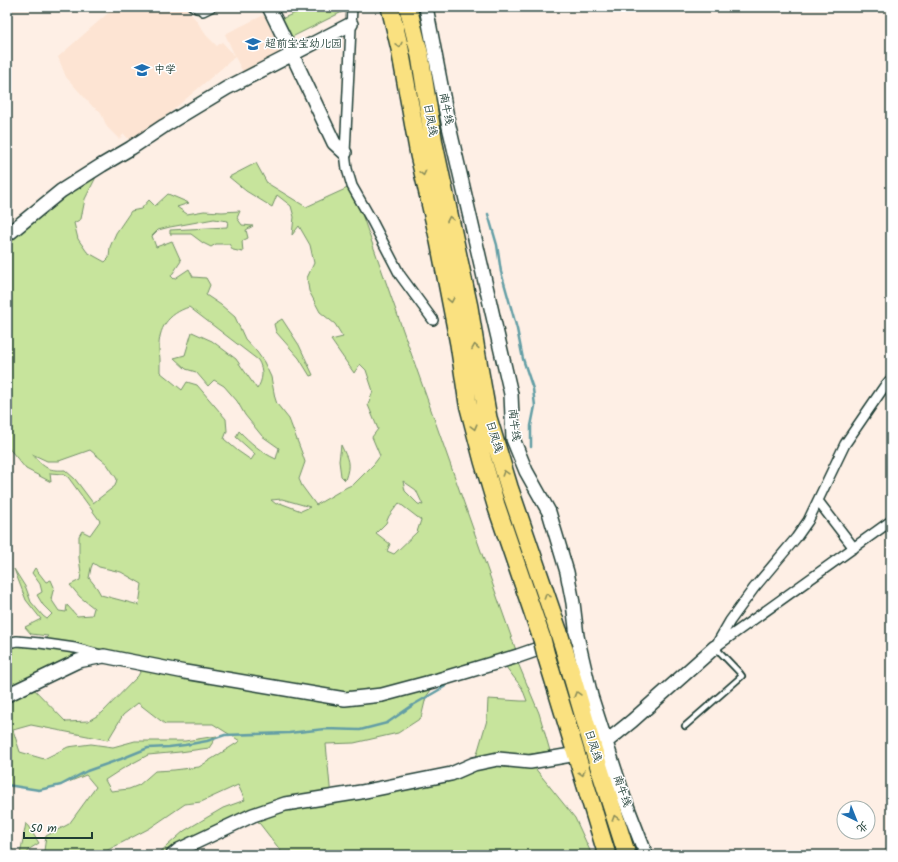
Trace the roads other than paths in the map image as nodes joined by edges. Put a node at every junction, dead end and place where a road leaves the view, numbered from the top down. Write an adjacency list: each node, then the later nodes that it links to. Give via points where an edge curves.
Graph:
1 (191, 7): 7 (lane, via 196,10)
2 (269, 7): 9 (street)
3 (352, 7): 8 (street)
4 (390, 7): 24 (highway, 日凤线, one-way to 24, via 439,241 468,404 496,505)
5 (408, 7): 23 (highway, 日凤线, one-way to 5, via 509,487 488,418 469,307)
6 (426, 7): 17 (street, 南牛线, via 448,122 510,394 514,439 526,471 549,512 567,572)
7 (207, 9)
8 (351, 24): 9 (street); 10 (street)
9 (292, 54): 10 (street, via 334,143); 11 (street, via 227,88 102,165 61,192)
10 (345, 154): 12 (street, via 352,186 400,275)
11 (7, 235)
12 (433, 320)
13 (891, 379): 14 (street, via 845,444)
14 (818, 501): 16 (street); 19 (street, via 808,521 754,588)
15 (891, 521): 16 (street)
16 (854, 548): 19 (street)
17 (577, 636): 20 (street, via 438,680 382,695 345,699); 23 (street, 南牛线)
18 (7, 643): 20 (street, via 40,643 75,648)
19 (715, 647): 22 (lane, via 742,676); 23 (street, via 632,721)
20 (104, 656): 21 (street, via 78,661)
21 (7, 695)
22 (685, 726)
23 (600, 745): 27 (highway, 日凤线, one-way to 23); 28 (street, 南牛线)
24 (577, 754): 25 (street, via 530,762 498,759 474,764 451,774 284,804 253,815); 26 (highway, 日凤线, one-way to 26)
25 (173, 855)
26 (608, 855)
27 (627, 855)
28 (646, 855)

